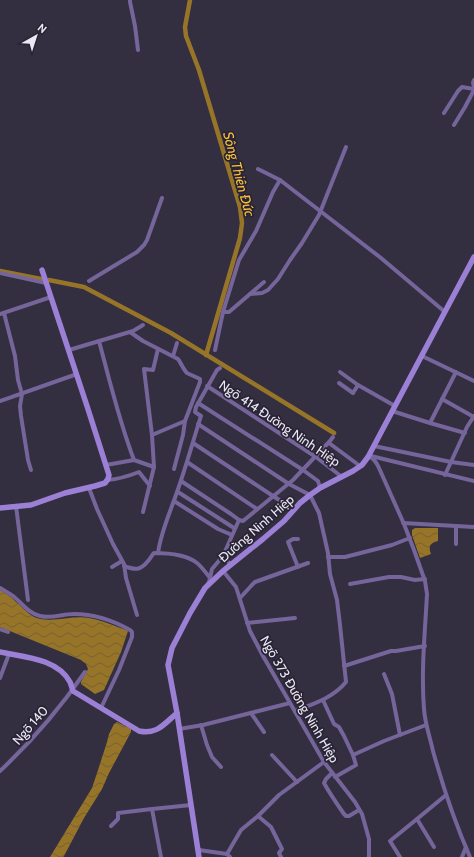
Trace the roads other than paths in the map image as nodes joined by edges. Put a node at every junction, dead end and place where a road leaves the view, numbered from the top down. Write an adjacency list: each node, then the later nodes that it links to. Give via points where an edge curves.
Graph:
1 (130, 0): 2 (street)
2 (138, 50)
3 (474, 80): 4 (street)
4 (474, 88): 5 (street, via 462,87); 6 (street)
5 (444, 113)
6 (454, 124)
7 (346, 147): 11 (street)
8 (258, 169): 9 (street)
9 (280, 180): 11 (street); 20 (street, via 239,260)
10 (162, 198): 15 (street, via 144,245 137,252)
11 (320, 212): 18 (street, via 278,279 268,290); 21 (street, via 381,258)
12 (474, 257): 21 (main road, Đường Ninh Hiệp)
13 (42, 270): 17 (main road)
14 (0, 273): 17 (street)
15 (89, 280)
16 (264, 282): 18 (street)
17 (46, 284): 19 (main road)
18 (250, 294): 20 (street, via 229,312)
19 (51, 297): 22 (street); 28 (main road)
20 (223, 312): 29 (street)
21 (445, 312): 31 (main road, Đường Ninh Hiệp)
22 (2, 314): 40 (street, via 15,356)
23 (144, 325): 24 (street)
24 (130, 332): 25 (street); 27 (street)
25 (99, 341): 28 (street); 57 (street, via 124,435)
26 (177, 343): 30 (street)
27 (158, 348): 30 (street); 50 (street, via 153,370 144,370)
28 (69, 350): 35 (main road)
29 (215, 350)
30 (173, 356): 46 (street, via 188,373 200,379)
31 (422, 356): 34 (street); 44 (main road, Đường Ninh Hiệp)
32 (220, 368): 38 (street)
33 (340, 372): 39 (street)
34 (456, 372): 36 (street); 41 (street)
35 (77, 374): 40 (street); 60 (main road)
36 (474, 381)
37 (339, 383): 39 (street, via 353,393)
38 (207, 386): 43 (street); 55 (street, Ngõ 414 Đường Ninh Hiệp)
39 (358, 386): 44 (street)
40 (22, 394): 42 (street); 65 (street, via 21,416)
41 (442, 399): 45 (street); 47 (street)
42 (0, 401)
43 (198, 403): 48 (street, via 195,412 201,416); 66 (street)
44 (394, 409): 47 (street); 54 (main road, Đường Ninh Hiệp)
45 (474, 417): 49 (street)
46 (185, 421): 50 (street); 64 (street)
47 (430, 423): 49 (street)
48 (198, 424): 52 (street); 72 (street)
49 (465, 433): 59 (street)
50 (152, 435): 63 (street)
51 (333, 438): 53 (street)
52 (193, 443): 58 (street); 78 (street)
53 (329, 443): 55 (street); 62 (street)
54 (374, 446): 56 (main road, Đường Ninh Hiệp); 59 (street)
55 (316, 456): 66 (street); 68 (street, Ngõ 414 Đường Ninh Hiệp)
56 (369, 456): 62 (main road, Đường Ninh Hiệp); 67 (street); 86 (street, via 377,463)
57 (134, 460): 60 (street); 63 (street)
58 (187, 462): 70 (street); 82 (street)
59 (451, 462): 61 (street); 67 (street)
60 (106, 465): 69 (main road, via 109,475)
61 (474, 465)
62 (360, 466): 68 (main road, Đường Ninh Hiệp)
63 (154, 467): 73 (street)
64 (174, 469)
65 (31, 470)
66 (303, 470): 72 (street); 75 (street, via 318,481)
67 (445, 474): 71 (street)
68 (342, 477): 75 (main road, Đường Ninh Hiệp)
69 (107, 480): 73 (street, via 139,472); 74 (main road)
70 (181, 481): 76 (street); 85 (street)
71 (474, 481)
72 (289, 484): 77 (street); 78 (street)
73 (150, 486): 84 (street)
74 (89, 488): 80 (main road, via 31,505); 97 (street)
75 (320, 488): 77 (main road, Đường Ninh Hiệp)
76 (178, 492): 79 (street); 89 (street)
77 (310, 495): 83 (main road, Đường Ninh Hiệp); 96 (street, via 319,514)
78 (273, 496): 82 (street); 83 (street)
79 (174, 502): 90 (street); 94 (street)
80 (16, 506): 81 (main road); 110 (street)
81 (0, 508)
82 (258, 509): 85 (street, via 243,521)
83 (294, 509): 99 (main road, Đường Ninh Hiệp, via 263,540)
84 (143, 512)
85 (239, 520): 89 (street)
86 (403, 523): 87 (street); 91 (street)
87 (456, 526): 88 (street); 93 (street)
88 (474, 527)
89 (234, 528): 90 (street)
90 (232, 535): 95 (street)
91 (410, 538): 96 (street, via 345,557); 105 (street)
92 (298, 539): 102 (street, via 288,542)
93 (456, 544)
94 (156, 553): 100 (street, via 139,568); 104 (street, via 190,558 199,564)
95 (223, 556): 99 (street); 104 (street, via 212,568)
96 (328, 557): 119 (street, via 339,612)
97 (122, 561): 100 (street); 101 (street)
98 (308, 563): 102 (street)
99 (231, 565): 103 (main road, Đường Ninh Hiệp)
100 (124, 566): 111 (street)
101 (112, 567)
102 (298, 567): 109 (street, via 256,582)
103 (223, 571): 108 (main road, Đường Ninh Hiệp); 109 (street, Ngõ 373 Đường Ninh Hiệp, via 236,587)
104 (210, 578): 108 (street)
105 (425, 579): 106 (street, via 389,577); 116 (street)
106 (350, 584)
107 (0, 588): 126 (street, via 38,616 87,615 105,619 132,632 119,670)
108 (205, 588): 128 (main road, Đường Ninh Hiệp, via 172,648 168,665)
109 (240, 598): 113 (street, Ngõ 373 Đường Ninh Hiệp)
110 (28, 600)
111 (137, 615)
112 (294, 618): 113 (street)
113 (248, 623): 125 (street, Ngõ 373 Đường Ninh Hiệp, via 263,656)
114 (0, 629): 115 (street)
115 (8, 632)
116 (425, 646): 119 (street, via 391,651); 131 (street, via 423,672)
117 (0, 652): 118 (main road)
118 (9, 654): 122 (street); 123 (main road, via 41,660 54,666 64,674)
119 (344, 666): 124 (street, via 346,682)
120 (85, 672): 123 (street, Ngõ 140)
121 (384, 674): 134 (street, via 392,694)
122 (0, 678)
123 (73, 691): 126 (main road); 139 (street, Ngõ 140, via 21,751)
124 (323, 700): 127 (street); 136 (street)
125 (290, 703): 127 (street, Ngõ 373 Đường Ninh Hiệp); 129 (street)
126 (101, 708): 128 (main road, via 146,733 159,729)
127 (295, 711): 137 (street, Ngõ 373 Đường Ninh Hiệp)
128 (177, 713): 132 (main road, Đường Ninh Hiệp)
129 (251, 713): 130 (street); 133 (street)
130 (201, 725): 132 (street); 138 (street, via 212,757)
131 (426, 725): 134 (street); 143 (street)
132 (179, 729): 144 (main road, Đường Ninh Hiệp)
133 (264, 732)
134 (400, 735): 136 (street)
135 (272, 755): 142 (street)
136 (353, 756): 141 (street, via 356,765)
137 (324, 762): 140 (street, Ngõ 373 Đường Ninh Hiệp); 142 (street)
138 (221, 767)
139 (0, 771)
140 (332, 773): 141 (street, Ngõ 373 Đường Ninh Hiệp); 146 (street, via 324,783 344,814 349,816)
141 (335, 777): 146 (street, Ngõ 373 Đường Ninh Hiệp)
142 (297, 782): 147 (street, via 279,795)
143 (446, 795): 148 (street); 151 (street)
144 (192, 805): 145 (street); 152 (main road, Đường Ninh Hiệp)
145 (152, 809): 149 (street, via 118,813 118,819); 154 (street)
146 (359, 810): 157 (street, Ngõ 373 Đường Ninh Hiệp, via 369,839)
147 (258, 816): 153 (street, via 241,830); 156 (street, via 271,827 282,849 279,853)
148 (417, 819): 150 (street); 158 (street, via 390,841)
149 (111, 826)
150 (434, 847)
151 (466, 847): 159 (street); 160 (street)
152 (199, 850): 153 (street); 155 (main road, Đường Ninh Hiệp)
153 (228, 855)
154 (161, 857)
155 (199, 857)
156 (281, 857)
157 (369, 857)
158 (400, 857)
159 (462, 857)
160 (470, 857)

